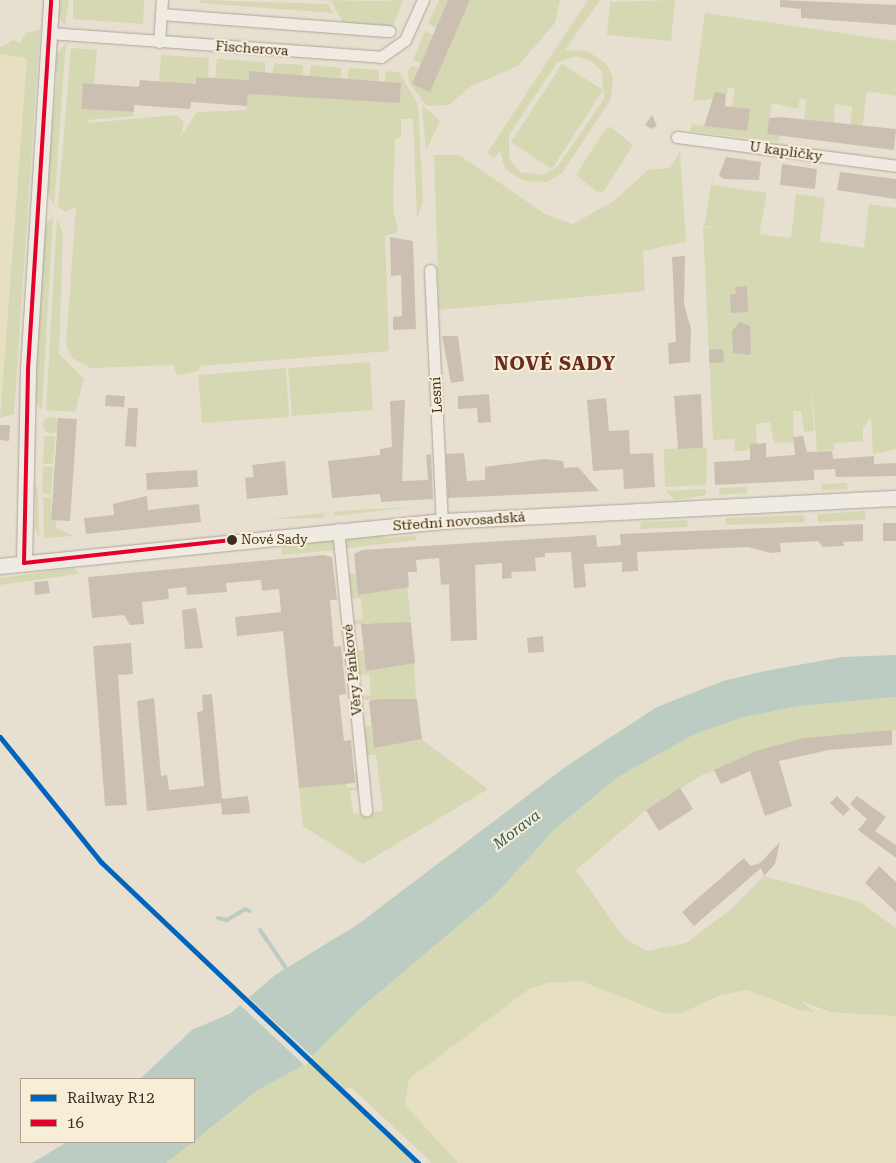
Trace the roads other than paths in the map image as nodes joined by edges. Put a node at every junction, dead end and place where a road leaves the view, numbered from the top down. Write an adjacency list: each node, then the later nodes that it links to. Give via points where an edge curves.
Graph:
1 (51, 0): 6 (main road)
2 (162, 0): 4 (street)
3 (423, 0): 7 (street, Fischerova, via 405,40 381,57)
4 (162, 14): 5 (street, Fischerova); 7 (street)
5 (388, 31)
6 (49, 33): 7 (street, Fischerova); 14 (main road, via 28,369)
7 (159, 42)
8 (677, 137): 9 (street, U kapličky)
9 (896, 166)
10 (430, 270): 12 (street, Lesní)
11 (896, 498): 12 (main road, Střední novosadská)
12 (442, 521): 13 (main road, Střední novosadská)
13 (338, 529): 14 (main road, Střední novosadská); 16 (street, Věry Pánkové)
14 (24, 563): 15 (main road, Střední novosadská)
15 (0, 566)
16 (366, 811)

